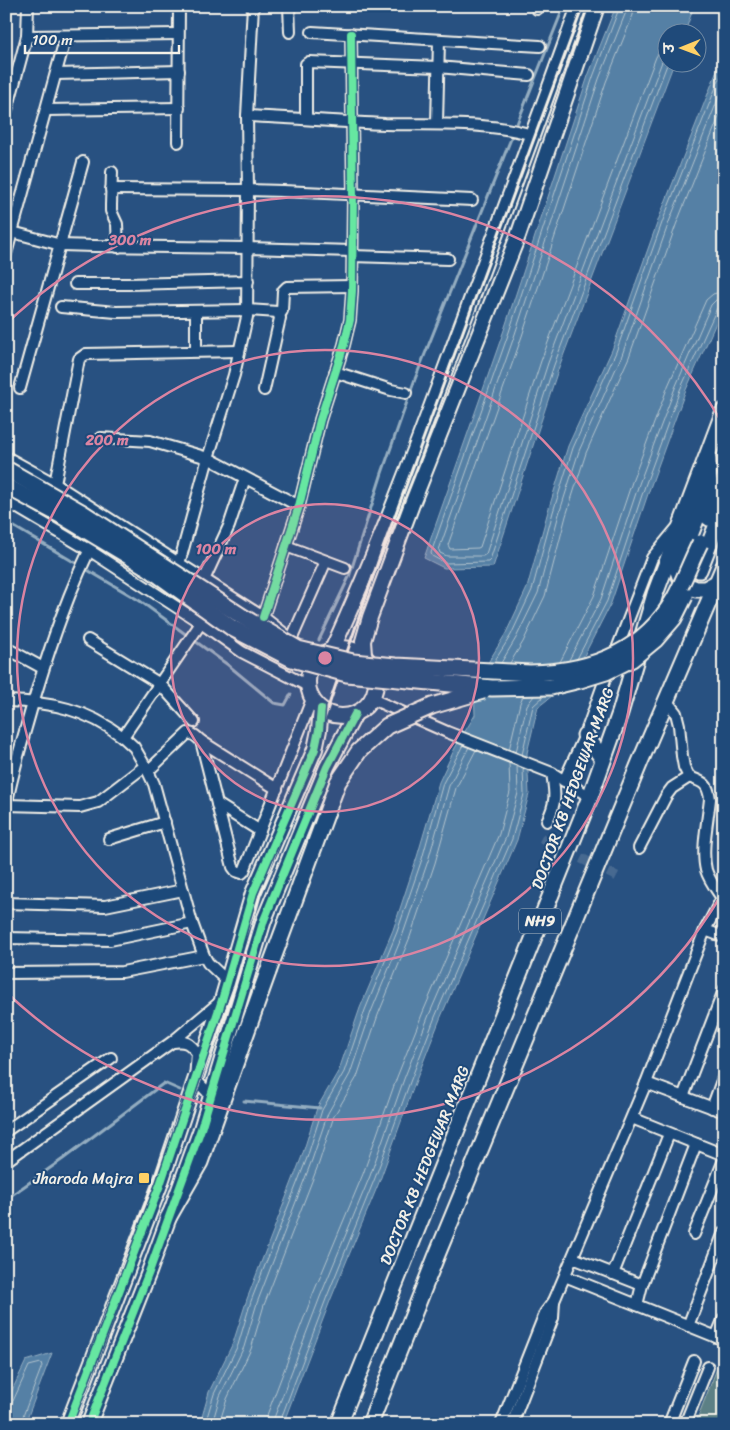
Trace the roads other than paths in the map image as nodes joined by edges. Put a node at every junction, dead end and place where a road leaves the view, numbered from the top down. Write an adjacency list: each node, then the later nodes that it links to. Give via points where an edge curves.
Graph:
1 (28, 6): 11 (street)
2 (179, 6): 9 (street)
3 (253, 6): 23 (street)
4 (289, 6): 7 (street)
5 (579, 6): 27 (main road)
6 (597, 6): 84 (main road, via 518,236 370,617 363,642)
7 (290, 32)
8 (312, 32): 10 (street)
9 (178, 34): 12 (street); 17 (street)
10 (351, 34): 13 (street); 15 (street)
11 (27, 36): 12 (street); 22 (street)
12 (66, 36): 18 (street)
13 (439, 40): 14 (street); 16 (street)
14 (540, 46)
15 (352, 64): 16 (street); 24 (street, via 313,61 306,64); 25 (street)
16 (438, 68): 19 (street); 26 (street)
17 (179, 71): 18 (street); 20 (street)
18 (56, 74): 21 (street)
19 (528, 75)
20 (179, 108): 21 (street); 28 (street)
21 (46, 110): 35 (street)
22 (6, 114)
23 (247, 116): 24 (street); 32 (street)
24 (306, 119): 25 (street)
25 (352, 122): 26 (street); 33 (street)
26 (437, 123): 27 (street)
27 (521, 132): 83 (main road, via 406,473 354,602)
28 (178, 142)
29 (83, 162): 36 (street)
30 (112, 172): 31 (street)
31 (111, 189): 32 (street); 37 (street, via 110,205 117,224)
32 (248, 190): 33 (street); 38 (street)
33 (353, 195): 34 (street); 40 (street)
34 (472, 200)
35 (12, 232): 36 (street); 39 (street)
36 (61, 245): 37 (street); 52 (street)
37 (118, 247): 38 (street)
38 (247, 248): 40 (street); 42 (street)
39 (6, 254)
40 (352, 254): 41 (street); 44 (street)
41 (448, 259)
42 (248, 281): 43 (street); 46 (street)
43 (75, 284)
44 (352, 286): 48 (street, via 286,288); 51 (street, via 350,320)
45 (61, 307): 47 (street, via 116,312)
46 (248, 310): 47 (street); 48 (street, via 275,311); 50 (street)
47 (196, 311): 49 (street)
48 (280, 315): 53 (street)
49 (196, 351): 50 (street); 62 (street, via 82,356)
50 (239, 351): 58 (street)
51 (336, 372): 54 (street); 65 (street, via 320,420)
52 (20, 388)
53 (264, 390)
54 (406, 393)
55 (724, 411): 57 (highway, DOCTOR KB HEDGEWAR MARG / NH9)
56 (101, 438): 58 (street, via 150,441)
57 (708, 452): 68 (highway, DOCTOR KB HEDGEWAR MARG / NH9); 76 (highway, via 710,486 678,570 680,579 696,589 705,589)
58 (208, 458): 60 (street); 72 (street)
59 (7, 465): 61 (highway, bridge, via 298,649 353,662 530,673 572,669 612,658 646,632 673,600 700,543); 62 (street)
60 (245, 478): 65 (street); 75 (street, via 229,526)
61 (724, 480)
62 (55, 484): 67 (street)
63 (6, 486): 87 (highway, bridge, via 147,567 232,628 292,659 347,674)
64 (6, 501): 70 (street)
65 (299, 506): 69 (street)
66 (724, 507): 87 (highway, bridge, via 699,570 674,618 632,659 606,672 552,687)
67 (106, 518): 70 (street); 72 (street)
68 (682, 522): 95 (street, via 652,558); 98 (highway, DOCTOR KB HEDGEWAR MARG / NH9, via 654,594 620,713)
69 (286, 546): 71 (street); 78 (street)
70 (89, 550): 79 (street); 85 (street)
71 (326, 561): 74 (street); 80 (street)
72 (179, 564): 75 (street)
73 (724, 566): 76 (highway, NH9)
74 (345, 568)
75 (204, 580): 77 (street)
76 (716, 583): 90 (highway, NH9)
77 (222, 592): 78 (street); 79 (street)
78 (263, 617): 80 (street)
79 (198, 627): 86 (street); 88 (street)
80 (292, 638): 83 (street)
81 (88, 640): 86 (street)
82 (6, 648): 85 (street)
83 (329, 651): 84 (main road, via 352,649); 88 (main road, via 315,660 309,672)
84 (364, 655): 89 (main road, via 376,678)
85 (43, 668): 92 (street)
86 (160, 684): 94 (street); 96 (street)
87 (492, 688): 140 (highway, bridge, via 432,706 387,726 360,751 338,782 200,1162)
88 (313, 698): 93 (main road, via 333,716); 103 (street); 121 (main road, via 319,730 315,749 252,893)
89 (372, 699): 93 (main road); 100 (street)
90 (666, 700): 101 (street, via 676,713 684,767); 157 (highway, NH9)
91 (6, 701): 92 (street)
92 (33, 702): 96 (street, via 88,715); 106 (street)
93 (355, 714): 129 (main road, via 327,767 264,920)
94 (194, 722)
95 (586, 734): 98 (highway); 102 (street)
96 (123, 737): 99 (street, via 134,747)
97 (200, 741): 99 (street, via 188,733); 103 (street); 105 (street)
98 (603, 759): 104 (highway, DOCTOR KB HEDGEWAR MARG / NH9)
99 (147, 768): 106 (street, via 89,806); 108 (street)
100 (552, 773): 102 (street); 107 (street, via 555,801)
101 (689, 777): 111 (street, via 666,796); 113 (street, via 704,783 709,791 706,871)
102 (564, 780): 104 (street)
103 (277, 788): 109 (street)
104 (590, 797): 156 (highway, DOCTOR KB HEDGEWAR MARG / NH9)
105 (217, 804): 109 (street); 109 (street, via 233,867 239,873 244,871)
106 (6, 806)
107 (547, 821)
108 (165, 822): 110 (street); 112 (street)
109 (260, 830)
110 (109, 839)
111 (639, 848)
112 (183, 890): 114 (street, via 105,906); 115 (street)
113 (723, 898): 116 (street)
114 (6, 903)
115 (192, 923): 118 (street, via 110,940); 119 (street)
116 (705, 930): 117 (street); 128 (street)
117 (724, 937)
118 (6, 938)
119 (204, 956): 120 (street, via 122,972); 121 (street)
120 (6, 973)
121 (227, 981): 123 (main road)
122 (724, 990): 130 (street)
123 (222, 1000): 124 (street); 127 (main road)
124 (172, 1042): 127 (street, via 183,1041 197,1053); 139 (street)
125 (111, 1058): 134 (street)
126 (724, 1075): 131 (street)
127 (195, 1079): 129 (street); 154 (main road, via 160,1185)
128 (646, 1083): 130 (street); 133 (street)
129 (211, 1096): 140 (main road)
130 (683, 1097): 131 (street)
131 (712, 1108): 132 (street)
132 (724, 1112)
133 (632, 1118): 135 (street); 143 (street)
134 (6, 1131)
135 (669, 1134): 136 (street); 144 (street)
136 (696, 1144): 137 (street); 146 (street)
137 (724, 1156)
138 (724, 1160): 142 (street)
139 (6, 1161)
140 (168, 1218): 155 (main road)
141 (724, 1232): 150 (street)
142 (694, 1234)
143 (573, 1258): 144 (street); 145 (street)
144 (614, 1274): 146 (street)
145 (565, 1276): 147 (street); 148 (street)
146 (642, 1285): 148 (street)
147 (554, 1302): 158 (street, via 545,1313); 159 (street, via 553,1318)
148 (636, 1305): 150 (street)
149 (724, 1318): 151 (street)
150 (688, 1326): 151 (street)
151 (720, 1338)
152 (694, 1361): 160 (street)
153 (708, 1367): 161 (street)
154 (68, 1424)
155 (89, 1424)
156 (339, 1424)
157 (370, 1424)
158 (500, 1424)
159 (512, 1424)
160 (669, 1424)
161 (685, 1424)

